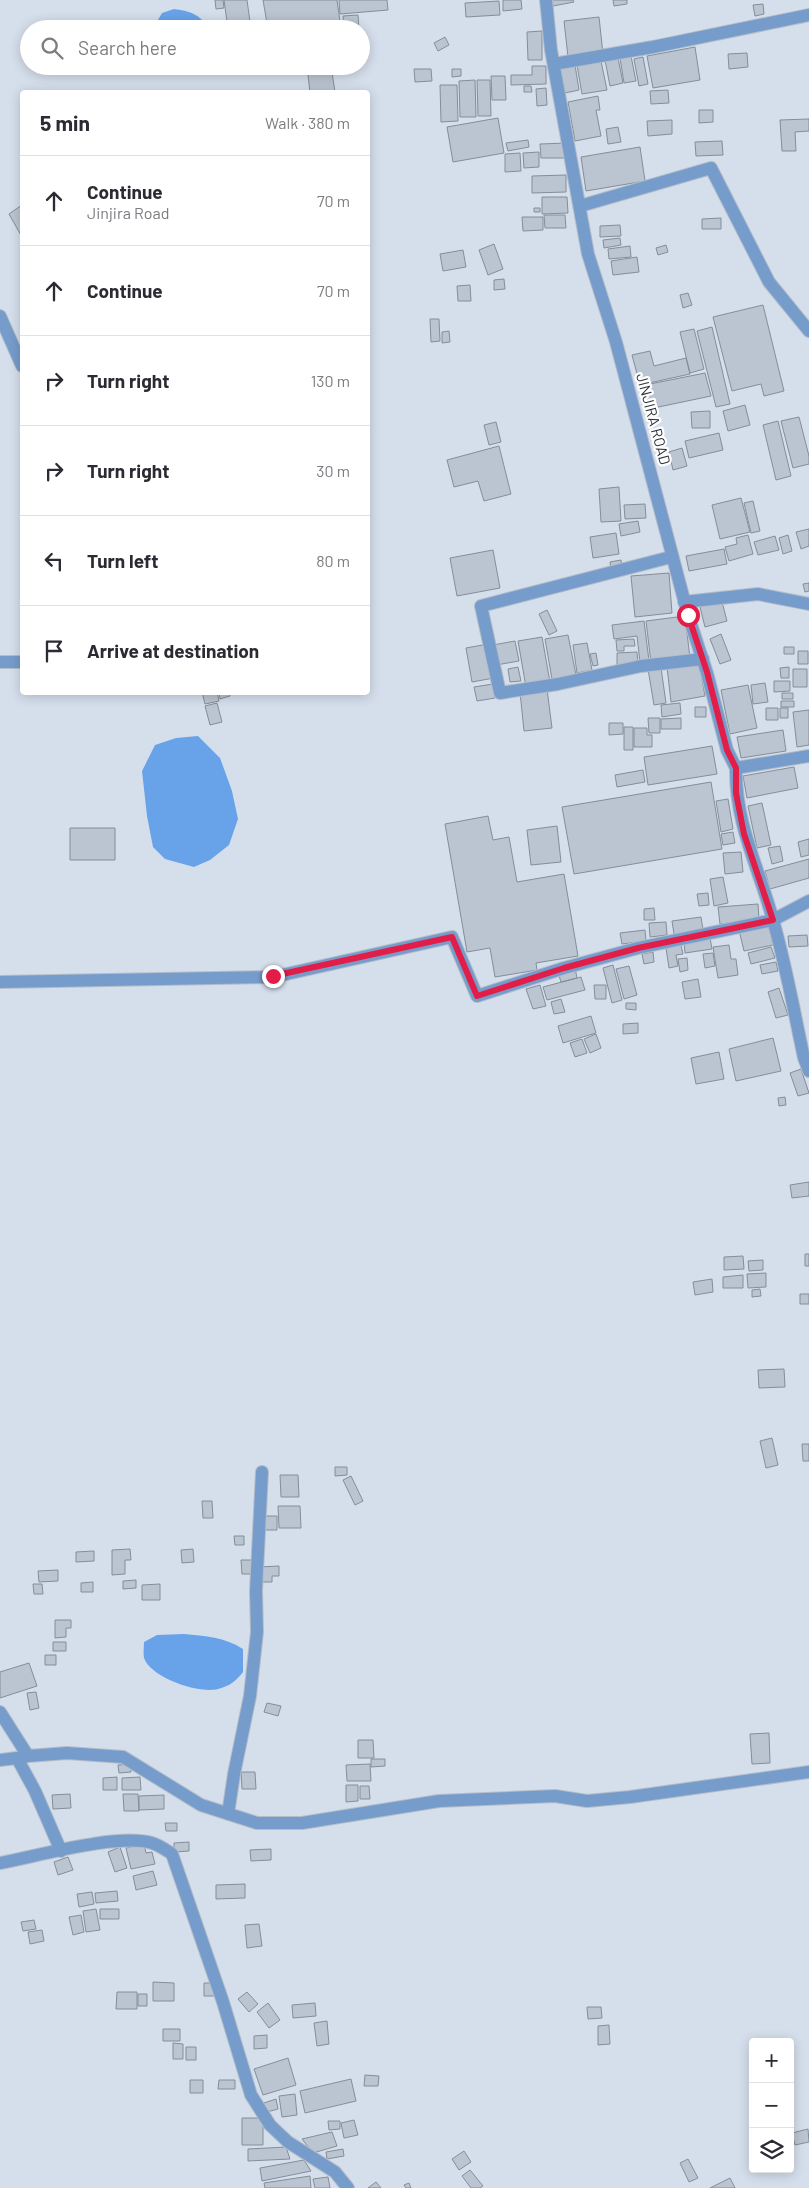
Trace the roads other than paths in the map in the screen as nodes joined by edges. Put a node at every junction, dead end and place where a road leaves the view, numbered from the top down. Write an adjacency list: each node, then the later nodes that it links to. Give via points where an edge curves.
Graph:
1 (546, 0): 3 (street, JINJIRA ROAD)
2 (809, 15): 3 (street)
3 (554, 64): 4 (street, JINJIRA ROAD)
4 (580, 206): 6 (street, via 711,168 768,282); 8 (street, JINJIRA ROAD, via 588,254 616,342)
5 (0, 316): 7 (street)
6 (809, 331)
7 (20, 361)
8 (671, 556): 9 (street, JINJIRA ROAD); 11 (street, via 481,606 500,693 641,666)
9 (684, 602): 10 (street, via 758,594); 11 (street, JINJIRA ROAD)
10 (809, 604)
11 (702, 659): 15 (street, JINJIRA ROAD, via 727,750)
12 (0, 662): 13 (street)
13 (20, 662)
14 (809, 756): 15 (street)
15 (736, 768): 17 (street, via 736,793 744,834)
16 (809, 902): 17 (street)
17 (773, 920): 18 (street, via 638,948 477,996 452,937 273,976); 19 (street)
18 (0, 982)
19 (809, 1071)
20 (262, 1472): 25 (street, via 257,1632 250,1696)
21 (0, 1712): 22 (street)
22 (23, 1757): 23 (street); 25 (street, via 67,1753 123,1757 201,1805); 26 (street)
23 (0, 1760)
24 (809, 1772): 25 (street, via 587,1801 555,1796 439,1801 302,1823 257,1823)
25 (228, 1814)
26 (60, 1851): 27 (street); 28 (street, via 91,1844 137,1840 153,1843 172,1854 251,2095 270,2125 288,2142 335,2172)
27 (0, 1864)
28 (348, 2188)

